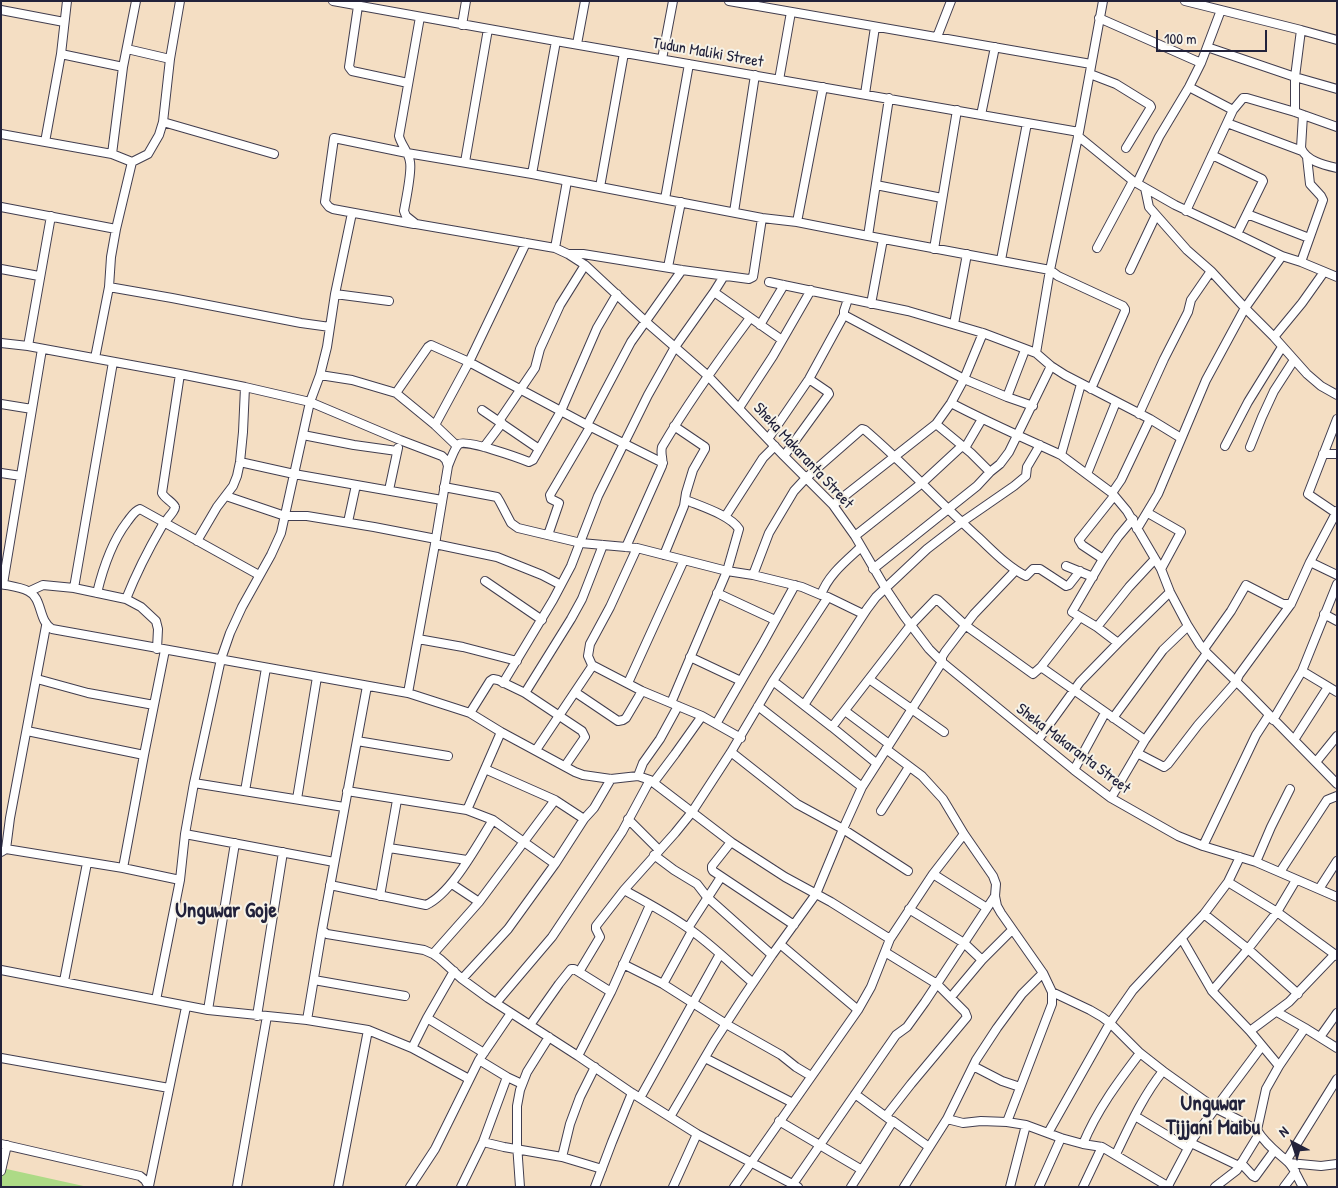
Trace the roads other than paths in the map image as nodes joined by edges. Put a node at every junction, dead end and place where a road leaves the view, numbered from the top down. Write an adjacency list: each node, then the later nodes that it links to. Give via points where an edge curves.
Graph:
1 (68, 1): 20 (street)
2 (136, 1): 31 (street)
3 (180, 1): 34 (street)
4 (333, 1): 13 (street, Tudun Maliki Street)
5 (381, 1): 16 (street)
6 (466, 1): 21 (street)
7 (585, 1): 28 (street)
8 (672, 1): 35 (street)
9 (729, 1): 17 (street)
10 (951, 1): 25 (street)
11 (1102, 1): 19 (street)
12 (1185, 1): 14 (street)
13 (358, 6): 16 (street, Tudun Maliki Street); 44 (street, via 350,70)
14 (1218, 7): 24 (street); 30 (street)
15 (1, 10): 20 (street)
16 (380, 10): 18 (street, Tudun Maliki Street)
17 (791, 12): 22 (street); 43 (street)
18 (420, 17): 21 (street, Tudun Maliki Street); 44 (street)
19 (1099, 18): 36 (street); 38 (street)
20 (64, 22): 33 (street)
21 (462, 25): 23 (street, Tudun Maliki Street)
22 (875, 27): 25 (street); 48 (street)
23 (488, 29): 27 (street, Tudun Maliki Street); 68 (street)
24 (1301, 30): 26 (street); 42 (street)
25 (937, 37): 29 (street)
26 (1337, 40)
27 (556, 41): 28 (street, Tudun Maliki Street); 70 (street)
28 (577, 44): 32 (street, Tudun Maliki Street)
29 (994, 47): 38 (street); 53 (street)
30 (1207, 47): 36 (street); 42 (street)
31 (127, 50): 34 (street); 39 (street)
32 (624, 53): 35 (street, Tudun Maliki Street); 74 (street)
33 (61, 54): 39 (street); 60 (street)
34 (170, 58): 54 (street)
35 (662, 59): 37 (street, Tudun Maliki Street)
36 (1201, 63): 46 (street)
37 (689, 64): 41 (street, Tudun Maliki Street); 77 (street)
38 (1092, 64): 40 (street)
39 (123, 67): 63 (street)
40 (1090, 74): 59 (street); 61 (street, via 1116,84 1151,107)
41 (755, 75): 43 (street, Tudun Maliki Street); 81 (street)
42 (1295, 77): 47 (street); 52 (street)
43 (779, 80): 45 (street, Tudun Maliki Street)
44 (408, 83): 62 (street, via 399,136)
45 (823, 87): 48 (street, Tudun Maliki Street); 87 (street)
46 (1189, 87): 51 (street); 72 (street)
47 (1337, 89)
48 (865, 94): 49 (street, Tudun Maliki Street)
49 (889, 98): 50 (street, Tudun Maliki Street); 73 (street)
50 (956, 110): 53 (street, Tudun Maliki Street); 76 (street)
51 (1233, 110): 52 (street, via 1243,98 1247,98); 56 (street)
52 (1299, 114): 57 (street); 66 (street, via 1300,148)
53 (981, 115): 55 (street, Tudun Maliki Street)
54 (163, 122): 64 (street); 67 (street, via 148,154)
55 (1027, 123): 59 (street, Tudun Maliki Street); 101 (street)
56 (1227, 123): 65 (street); 66 (street)
57 (1337, 127)
58 (1, 134): 60 (street)
59 (1078, 134): 72 (street); 107 (street)
60 (45, 142): 63 (street)
61 (1126, 148)
62 (407, 153): 68 (street); 82 (street, Sheka Makaranta Street, via 334,138 325,202 329,207); 88 (street, via 410,163 404,214)
63 (112, 154): 67 (street)
64 (274, 154)
65 (1212, 154): 80 (street); 83 (street, via 1262,179)
66 (1304, 154): 69 (street); 92 (street, via 1310,184 1323,200)
67 (132, 162): 89 (street)
68 (465, 162): 70 (street)
69 (1337, 168)
70 (532, 174): 71 (street)
71 (567, 181): 74 (street); 95 (street)
72 (1135, 182): 75 (street); 96 (street)
73 (876, 185): 76 (street); 91 (street)
74 (600, 187): 77 (street)
75 (1145, 188): 80 (street); 85 (street, via 1149,206)
76 (942, 198): 97 (street)
77 (665, 199): 78 (street)
78 (680, 202): 81 (street); 104 (street)
79 (1, 207): 84 (street)
80 (1186, 211): 90 (street)
81 (734, 212): 86 (street)
82 (352, 213): 88 (street, Sheka Makaranta Street); 119 (street)
83 (1247, 214): 90 (street); 92 (street)
84 (51, 216): 89 (street); 112 (street)
85 (1156, 216): 108 (street); 109 (street)
86 (762, 218): 87 (street); 113 (street, via 753,277)
87 (797, 222): 91 (street)
88 (416, 224): 94 (street, Sheka Makaranta Street)
89 (116, 229): 116 (street)
90 (1237, 234): 100 (street)
91 (868, 236): 93 (street)
92 (1309, 238): 102 (street)
93 (884, 239): 97 (street); 123 (street)
94 (526, 243): 95 (street, Sheka Makaranta Street); 144 (street)
95 (555, 248): 98 (street, Sheka Makaranta Street)
96 (1098, 248)
97 (934, 249): 99 (street)
98 (568, 254): 103 (street, Sheka Makaranta Street); 104 (street)
99 (967, 254): 101 (street); 128 (street)
100 (1282, 256): 102 (street); 124 (street)
101 (1001, 260): 107 (street)
102 (1301, 262): 110 (street)
103 (585, 265): 120 (street, Sheka Makaranta Street); 154 (street, via 560,305 535,368)
104 (668, 267): 106 (street)
105 (1, 269): 112 (street)
106 (682, 270): 113 (street); 127 (street)
107 (1050, 270): 140 (street); 153 (street, via 1125,309)
108 (1130, 270)
109 (1211, 271): 124 (street); 167 (street, via 1191,300)
110 (1324, 272): 111 (street); 132 (street)
111 (1336, 274)
112 (40, 276): 135 (street)
113 (724, 276): 118 (street)
114 (769, 282): 115 (street)
115 (784, 285): 117 (street); 129 (street)
116 (109, 287): 130 (street); 141 (street)
117 (811, 290): 121 (street); 133 (street)
118 (714, 292): 126 (street); 136 (street)
119 (335, 294): 122 (street); 130 (street)
120 (616, 294): 127 (street, Sheka Makaranta Street); 166 (street, via 597,328)
121 (848, 299): 123 (street); 125 (street)
122 (389, 301)
123 (872, 304): 128 (street)
124 (1245, 308): 132 (street); 178 (street, via 1206,380)
125 (844, 315): 149 (street); 150 (street)
126 (750, 318): 129 (street); 148 (street)
127 (645, 321): 136 (street, Sheka Makaranta Street); 174 (street, via 622,356)
128 (954, 324): 131 (street)
129 (760, 325): 133 (street)
130 (330, 327): 147 (street)
131 (983, 334): 139 (street); 150 (street)
132 (1274, 337): 137 (street)
133 (782, 340): 163 (street)
134 (1, 343): 135 (street)
135 (28, 346): 138 (street)
136 (675, 347): 148 (street, Sheka Makaranta Street); 181 (street)
137 (1282, 347): 142 (street); 185 (street)
138 (42, 349): 141 (street); 164 (street)
139 (1025, 350): 140 (street); 157 (street)
140 (1036, 353): 145 (street)
141 (95, 358): 143 (street)
142 (1294, 360): 156 (street, via 1314,380); 187 (street, via 1274,390)
143 (113, 362): 146 (street); 253 (street)
144 (469, 362): 154 (street); 155 (street, via 431,345); 173 (street)
145 (1051, 366): 151 (street); 162 (street)
146 (180, 374): 152 (street); 220 (street, via 162,493 175,507)
147 (320, 375): 155 (street, via 352,380); 158 (street)
148 (707, 376): 163 (street, Sheka Makaranta Street); 175 (street)
149 (809, 379): 179 (street); 194 (street, via 829,394)
150 (964, 379): 157 (street); 160 (street)
151 (1081, 384): 153 (street); 193 (street)
152 (245, 387): 158 (street); 196 (street)
153 (1091, 389): 159 (street)
154 (521, 390): 166 (street); 171 (street)
155 (396, 393): 173 (street)
156 (1337, 395)
157 (1007, 397): 162 (street)
158 (310, 402): 177 (street); 180 (street)
159 (1116, 402): 167 (street); 202 (street)
160 (951, 403): 168 (street); 172 (street)
161 (1, 404): 164 (street)
162 (1033, 406): 176 (street)
163 (739, 408): 179 (street, Sheka Makaranta Street)
164 (32, 409): 203 (street)
165 (482, 410): 171 (street)
166 (561, 412): 174 (street); 189 (street)
167 (1139, 414): 169 (street)
168 (982, 419): 176 (street); 186 (street)
169 (1150, 419): 178 (street); 209 (street)
170 (1337, 419): 191 (street)
171 (501, 422): 188 (street); 189 (street)
172 (936, 424): 186 (street); 195 (street)
173 (435, 425): 183 (street)
174 (589, 426): 181 (street); 224 (street, via 550,495 558,506)
175 (674, 426): 197 (street, via 662,447); 212 (street, via 705,448 693,470)
176 (1018, 434): 182 (street); 199 (street, via 1009,452)
177 (303, 435): 190 (street); 201 (street)
178 (1181, 438): 216 (street)
179 (768, 439): 184 (street, Sheka Makaranta Street)
180 (400, 440): 190 (street); 198 (street, via 442,456)
181 (623, 443): 197 (street); 228 (street)
182 (1040, 445): 193 (street); 222 (street, via 1027,467 1026,476)
183 (457, 446): 188 (street, via 465,443); 198 (street)
184 (775, 446): 194 (street, Sheka Makaranta Street); 218 (street, via 762,458)
185 (1225, 446)
186 (964, 447): 199 (street); 205 (street)
187 (1250, 447)
188 (484, 448): 189 (street, via 529,462)
189 (539, 448)
190 (397, 451): 208 (street)
191 (1323, 454): 192 (street); 215 (street, via 1308,494)
192 (1337, 454)
193 (1061, 455): 202 (street)
194 (784, 456): 204 (street, Sheka Makaranta Street)
195 (894, 456): 204 (street, via 862,429); 205 (street); 213 (street)
196 (240, 462): 201 (street); 210 (street, via 233,486)
197 (663, 462): 230 (street)
198 (448, 466): 207 (street)
199 (990, 472): 214 (street)
200 (1, 473): 203 (street)
201 (294, 474): 206 (street); 217 (street)
202 (1086, 474): 209 (street)
203 (21, 476): 249 (street)
204 (806, 478): 213 (street, Sheka Makaranta Street); 245 (street, via 794,491 770,533)
205 (922, 483): 214 (street); 225 (street)
206 (356, 484): 208 (street); 221 (street)
207 (444, 487): 211 (street); 224 (street, via 497,497 511,523 518,528)
208 (389, 490): 211 (street)
209 (1113, 495): 219 (street); 234 (street, via 1080,540 1082,545)
210 (226, 496): 217 (street); 226 (street)
211 (442, 500): 227 (street)
212 (686, 500): 218 (street); 233 (street)
213 (833, 505): 225 (street, Sheka Makaranta Street)
214 (948, 509): 222 (street); 239 (street)
215 (1336, 512): 237 (street)
216 (1148, 513): 223 (street); 240 (street, via 1181,532)
217 (285, 516): 221 (street); 244 (street, via 281,533)
218 (725, 517): 241 (street, via 739,529)
219 (1133, 519): 223 (street); 234 (street)
220 (164, 522): 226 (street); 257 (street, via 143,509 134,512 112,546); 260 (street)
221 (348, 522): 227 (street)
222 (962, 522): 242 (street); 254 (street, via 927,549)
223 (1137, 529): 235 (street)
224 (548, 535): 228 (street)
225 (855, 536): 231 (street, Sheka Makaranta Street)
226 (197, 541): 244 (street)
227 (436, 542): 251 (street, via 497,557); 273 (street)
228 (581, 543): 229 (street); 251 (street)
229 (603, 545): 230 (street); 300 (street, via 571,620)
230 (626, 547): 232 (street)
231 (861, 547): 239 (street, Sheka Makaranta Street); 259 (street, via 826,584)
232 (637, 548): 233 (street); 281 (street, via 590,644 588,656)
233 (664, 555): 236 (street)
234 (1103, 559): 247 (street)
235 (1155, 559): 240 (street); 272 (street, via 1128,586)
236 (684, 560): 241 (street); 292 (street)
237 (1310, 562): 246 (street); 261 (street)
238 (1066, 566): 243 (street)
239 (874, 569): 254 (street, Sheka Makaranta Street)
240 (1161, 569): 256 (street)
241 (727, 571): 245 (street); 258 (street)
242 (1015, 571): 243 (street, via 1026,576 1033,569 1040,569 1066,586); 268 (street)
243 (1080, 571): 247 (street)
244 (259, 575): 278 (street, via 230,633)
245 (753, 575): 252 (street)
246 (1337, 576)
247 (1093, 577): 264 (street, via 1072,610)
248 (485, 581): 265 (street)
249 (2, 584): 255 (street)
250 (1337, 584): 263 (street)
251 (561, 585): 265 (street)
252 (795, 585): 259 (street); 266 (street)
253 (74, 588): 255 (street, via 43,585); 257 (street)
254 (886, 589): 262 (street); 270 (street, Sheka Makaranta Street)
255 (30, 591): 269 (street)
256 (1170, 592): 271 (street); 274 (street)
257 (97, 593): 260 (street)
258 (717, 593): 266 (street); 277 (street)
259 (824, 596): 262 (street); 289 (street)
260 (126, 599): 275 (street, via 156,621)
261 (1291, 604): 276 (street, via 1283,604 1245,585); 290 (street)
262 (863, 614): 303 (street)
263 (1324, 614): 267 (street); 284 (street)
264 (1080, 617): 272 (street); 282 (street)
265 (542, 620): 279 (street)
266 (775, 620): 288 (street)
267 (1337, 621)
268 (965, 625): 270 (street, via 936,599); 280 (street, via 945,652); 282 (street, via 1033,674)
269 (46, 626): 275 (street, via 52,630); 286 (street)
270 (910, 626): 280 (street, Sheka Makaranta Street); 287 (street)
271 (1188, 626): 276 (street); 312 (street, via 1163,650)
272 (1097, 627): 274 (street)
273 (418, 639): 279 (street); 299 (street)
274 (1118, 642): 295 (street)
275 (161, 649): 278 (street); 302 (street)
276 (1205, 651): 290 (street); 321 (street)
277 (690, 657): 288 (street); 301 (street)
278 (221, 659): 283 (street); 339 (street)
279 (517, 661): 291 (street)
280 (942, 662): 305 (street); 320 (street, Sheka Makaranta Street)
281 (592, 665): 292 (street); 297 (street)
282 (1041, 666): 295 (street)
283 (266, 668): 285 (street); 343 (street)
284 (1302, 671): 294 (street); 311 (street)
285 (317, 677): 293 (street); 347 (street)
286 (37, 679): 302 (street, via 88,693); 315 (street)
287 (869, 679): 305 (street); 306 (street)
288 (741, 681): 313 (street)
289 (773, 681): 303 (street); 304 (street)
290 (1236, 682): 311 (street); 327 (street, via 1165,767)
291 (503, 683): 300 (street); 308 (street, via 490,681)
292 (628, 684): 296 (street)
293 (367, 686): 299 (street); 323 (street)
294 (1328, 687): 298 (street); 322 (street)
295 (1074, 690): 307 (street); 320 (street)
296 (642, 691): 297 (street, via 626,718 618,721); 301 (street)
297 (575, 692): 309 (street)
298 (1337, 692)
299 (408, 693): 308 (street)
300 (525, 693): 309 (street)
301 (674, 704): 310 (street); 336 (street, via 660,739)
302 (154, 705): 328 (street)
303 (804, 705): 314 (street)
304 (758, 706): 319 (street); 341 (street)
305 (911, 709): 317 (street); 324 (street)
306 (845, 711): 314 (street); 324 (street)
307 (1105, 712): 312 (street); 335 (street)
308 (470, 713): 316 (street)
309 (559, 716): 325 (street); 332 (street, via 582,731 585,737)
310 (702, 716): 313 (street); 338 (street)
311 (1271, 717): 322 (street); 363 (street, via 1256,735)
312 (1113, 718): 321 (street)
313 (716, 724): 319 (street)
314 (832, 727): 331 (street)
315 (27, 731): 328 (street); 365 (street)
316 (501, 732): 325 (street); 334 (street)
317 (944, 732)
318 (1337, 736): 330 (street)
319 (741, 738): 326 (street)
320 (1038, 740): 335 (street, Sheka Makaranta Street)
321 (1145, 740): 327 (street)
322 (1294, 740): 330 (street)
323 (357, 741): 329 (street); 344 (street)
324 (887, 747): 331 (street); 333 (street)
325 (536, 750): 332 (street)
326 (731, 752): 353 (street); 357 (street, via 797,804)
327 (1137, 753): 346 (street)
328 (144, 755): 375 (street)
329 (448, 756)
330 (1316, 762): 340 (street)
331 (876, 763): 341 (street)
332 (565, 766): 337 (street, via 583,775)
333 (909, 767): 352 (street); 359 (street, via 934,788)
334 (485, 769): 349 (street); 351 (street)
335 (1074, 770): 346 (street, Sheka Makaranta Street)
336 (638, 776): 337 (street); 338 (street)
337 (611, 779): 354 (street)
338 (652, 781): 353 (street); 356 (street)
339 (194, 783): 343 (street); 358 (street)
340 (1337, 784)
341 (862, 787): 357 (street)
342 (1290, 789): 372 (street)
343 (245, 791): 347 (street)
344 (347, 791): 348 (street); 350 (street)
345 (1337, 796): 377 (street, via 1328,800)
346 (1111, 798): 363 (street, Sheka Makaranta Street, via 1155,824)
347 (297, 799): 350 (street)
348 (397, 800): 351 (street); 364 (street)
349 (556, 800): 354 (street); 360 (street)
350 (344, 807): 371 (street)
351 (467, 810): 355 (street)
352 (881, 811)
353 (692, 812): 361 (street); 367 (street)
354 (584, 819): 374 (street)
355 (493, 820): 360 (street); 369 (street)
356 (628, 820): 367 (street); 432 (street, via 552,937)
357 (843, 829): 376 (street); 387 (street)
358 (185, 834): 362 (street); 380 (street)
359 (964, 834): 378 (street); 389 (street, via 993,876)
360 (525, 842): 374 (street); 392 (street)
361 (731, 842): 379 (street, via 712,866); 387 (street)
362 (235, 843): 366 (street); 434 (street)
363 (1203, 846): 368 (street, Sheka Makaranta Street)
364 (389, 848): 369 (street); 388 (street)
365 (4, 850): 373 (street)
366 (283, 852): 371 (street); 439 (street)
367 (657, 853): 386 (street); 390 (street, via 674,870 697,884)
368 (1240, 857): 372 (street, Sheka Makaranta Street); 382 (street)
369 (467, 860): 383 (street)
370 (1337, 861): 385 (street)
371 (334, 862): 384 (street)
372 (1256, 862): 377 (street, Sheka Makaranta Street)
373 (87, 863): 375 (street); 420 (street)
374 (555, 864): 418 (street, via 508,929)
375 (123, 868): 380 (street)
376 (908, 872)
377 (1280, 872): 381 (street, Sheka Makaranta Street)
378 (933, 874): 394 (street); 395 (street)
379 (721, 877): 390 (street); 398 (street)
380 (180, 880): 430 (street)
381 (1296, 880): 385 (street, Sheka Makaranta Street); 396 (street)
382 (1228, 882): 396 (street); 397 (street)
383 (452, 884): 388 (street, via 426,905); 392 (street)
384 (330, 885): 388 (street); 400 (street)
385 (1319, 889): 391 (street, Sheka Makaranta Street)
386 (624, 890): 393 (street); 416 (street, via 596,926 600,937)
387 (816, 894): 398 (street); 402 (street)
388 (380, 896)
389 (995, 896): 394 (street); 401 (street, via 997,906)
390 (707, 897): 399 (street); 410 (street)
391 (1337, 897)
392 (479, 902): 408 (street)
393 (650, 905): 399 (street); 413 (street)
394 (987, 908): 404 (street)
395 (909, 909): 402 (street); 404 (street)
396 (1277, 912): 406 (street); 411 (street)
397 (1204, 914): 403 (street); 406 (street)
398 (794, 925): 405 (street)
399 (690, 929): 409 (street); 422 (street)
400 (322, 930): 408 (street, via 327,934); 419 (street)
401 (1012, 930): 412 (street); 417 (street)
402 (890, 939): 407 (street)
403 (1182, 939): 424 (street); 443 (street, via 1133,990)
404 (964, 943): 412 (street); 423 (street)
405 (780, 944): 410 (street); 435 (street)
406 (1248, 949): 424 (street); 427 (street)
407 (885, 952): 423 (street); 435 (street, via 871,988)
408 (433, 954): 415 (street)
409 (720, 954): 421 (street); 431 (street)
410 (772, 955): 421 (street)
411 (1336, 955): 427 (street)
412 (982, 960): 429 (street)
413 (624, 964): 422 (street); 425 (street)
414 (1, 970): 420 (street)
415 (454, 972): 418 (street); 441 (street)
416 (579, 972): 425 (street); 445 (street, via 569,971)
417 (1043, 973): 426 (street); 460 (street, via 1022,994)
418 (462, 979): 432 (street)
419 (314, 980): 428 (street); 442 (street)
420 (64, 981): 430 (street)
421 (753, 982): 444 (street)
422 (663, 984): 431 (street)
423 (937, 984): 429 (street); 472 (street)
424 (1212, 991): 448 (street)
425 (611, 992): 456 (street)
426 (1052, 992): 443 (street); 469 (street, via 1052,1004)
427 (1298, 994): 436 (street)
428 (406, 996)
429 (951, 997): 478 (street, via 967,1017 916,1077)
430 (156, 1000): 433 (street)
431 (692, 1002): 444 (street); 473 (street)
432 (496, 1003): 437 (street)
433 (186, 1007): 434 (street); 470 (street)
434 (208, 1010): 439 (street)
435 (858, 1010): 464 (street)
436 (1277, 1012): 446 (street); 448 (street)
437 (511, 1013): 445 (street); 454 (street)
438 (1337, 1013): 450 (street)
439 (257, 1016): 440 (street)
440 (267, 1016): 442 (street); 510 (street)
441 (427, 1018): 452 (street); 454 (street)
442 (307, 1020): 447 (street)
443 (1110, 1023): 455 (street); 484 (street)
444 (726, 1024): 458 (street); 464 (street)
445 (530, 1025): 449 (street)
446 (1305, 1028): 450 (street); 461 (street)
447 (368, 1030): 452 (street); 511 (street)
448 (1250, 1031): 451 (street)
449 (549, 1037): 456 (street); 468 (street)
450 (1320, 1037): 453 (street)
451 (1262, 1046): 461 (street); 475 (street)
452 (412, 1048): 466 (street)
453 (1337, 1048)
454 (484, 1053): 459 (street)
455 (1140, 1053): 463 (street); 488 (street, via 1109,1095)
456 (578, 1056): 462 (street)
457 (1, 1058): 470 (street)
458 (705, 1058): 474 (street); 477 (street)
459 (479, 1060): 465 (street); 466 (street)
460 (973, 1066): 469 (street); 479 (street)
461 (1279, 1066): 483 (street, via 1266,1089)
462 (595, 1067): 471 (street); 497 (street, via 570,1124)
463 (1163, 1070): 475 (street); 476 (street)
464 (811, 1076): 474 (street)
465 (507, 1078): 468 (street); 487 (street)
466 (469, 1079): 512 (street, via 435,1149)
467 (1337, 1079): 499 (street, via 1290,1153)
468 (522, 1084): 494 (street, via 517,1106)
469 (1020, 1087): 481 (street)
470 (169, 1088): 508 (street)
471 (632, 1093): 473 (street); 502 (street)
472 (855, 1094): 478 (street); 490 (street)
473 (640, 1098): 477 (street)
474 (793, 1102): 480 (street)
475 (1215, 1108): 483 (street); 491 (street)
476 (1135, 1116): 491 (street); 496 (street)
477 (670, 1117): 485 (street)
478 (890, 1119): 492 (street); 503 (street)
479 (947, 1119): 481 (street, via 963,1123); 492 (street)
480 (779, 1121): 490 (street); 498 (street)
481 (1007, 1122): 482 (street)
482 (1026, 1125): 484 (street); 509 (street)
483 (1258, 1132): 495 (street); 500 (street)
484 (1048, 1133): 486 (street)
485 (697, 1134): 498 (street); 516 (street)
486 (1061, 1138): 488 (street); 520 (street)
487 (484, 1142): 494 (street); 513 (street)
488 (1084, 1144): 493 (street)
489 (4, 1145): 504 (street); 508 (street, via 140,1176)
490 (820, 1145): 503 (street); 507 (street)
491 (1190, 1146): 500 (street); 522 (street)
492 (929, 1147): 519 (street)
493 (1102, 1147): 496 (street); 521 (street)
494 (517, 1149): 497 (street); 514 (street)
495 (1274, 1151): 499 (street); 500 (street, via 1255,1177)
496 (1116, 1154): 522 (street)
497 (562, 1157): 502 (street)
498 (750, 1163): 506 (street); 517 (street)
499 (1289, 1163): 501 (street); 505 (street)
500 (1240, 1164): 523 (street)
501 (1337, 1164)
502 (602, 1170): 515 (street)
503 (862, 1170): 518 (street)
504 (1, 1171)
505 (1295, 1171): 524 (street); 525 (street)
506 (783, 1183): 507 (street)
507 (796, 1185)
508 (149, 1186)
509 (1011, 1186)
510 (237, 1187)
511 (338, 1187)
512 (410, 1187)
513 (460, 1187)
514 (520, 1187)
515 (595, 1187)
516 (672, 1187)
517 (734, 1187)
518 (851, 1187)
519 (904, 1187)
520 (1039, 1187)
521 (1083, 1187)
522 (1168, 1187)
523 (1215, 1187)
524 (1284, 1187)
525 (1303, 1187)

